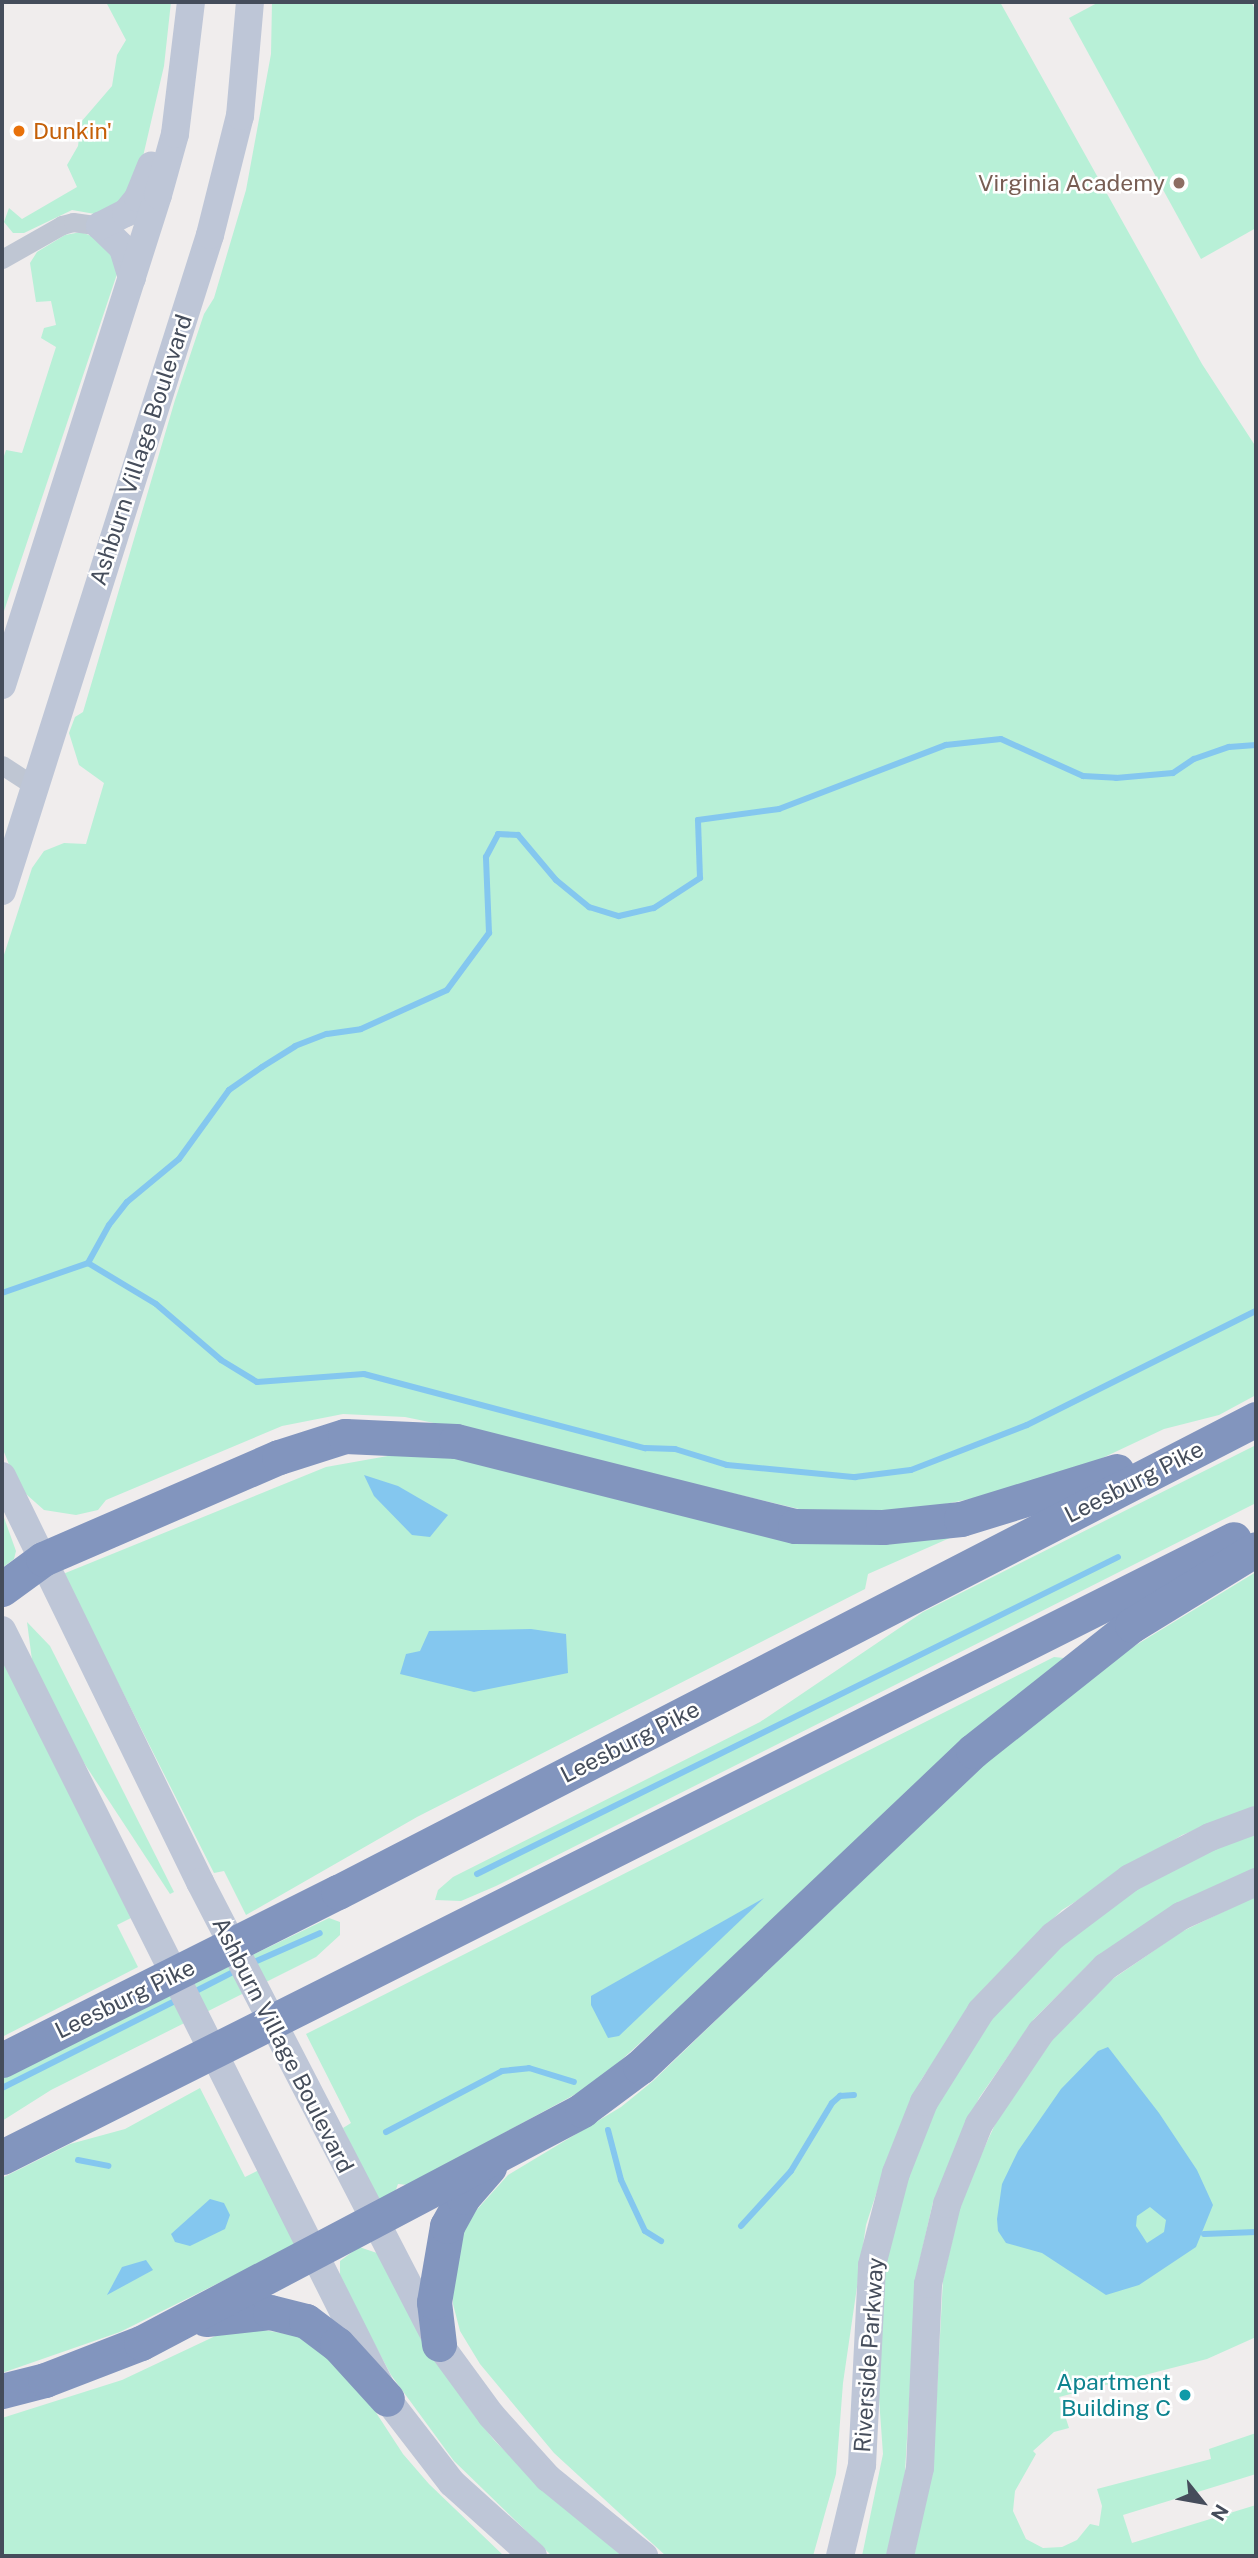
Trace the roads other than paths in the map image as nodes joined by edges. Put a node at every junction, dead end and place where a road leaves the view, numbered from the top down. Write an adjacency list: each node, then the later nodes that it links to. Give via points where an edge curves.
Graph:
1 (191, 2): 3 (main road)
2 (250, 2): 10 (main road, Ashburn Village Boulevard, via 240,116 210,235)
3 (182, 89): 4 (main road, via 138,198 126,213); 6 (main road, via 167,163)
4 (100, 226): 5 (street, via 62,225); 6 (main road, via 123,248)
5 (2, 259)
6 (132, 278): 7 (main road)
7 (2, 685)
8 (2, 765): 10 (street)
9 (2, 782): 10 (street)
10 (34, 786): 11 (main road, Ashburn Village Boulevard)
11 (2, 891)
12 (1256, 1417): 16 (highway, via 1093,1481 961,1519 883,1527 795,1526 456,1441 345,1436 278,1457); 21 (highway, Leesburg Pike, via 350,1887)
13 (2, 1476): 16 (main road, Ashburn Village Boulevard)
14 (1256, 1528): 22 (highway)
15 (1256, 1549): 23 (highway, via 1132,1625 973,1751 640,2067 582,2110)
16 (43, 1559): 17 (highway); 24 (main road, Ashburn Village Boulevard)
17 (2, 1589)
18 (2, 1630): 25 (main road)
19 (1256, 1820): 32 (main road, Riverside Parkway, via 1210,1837 1130,1878 1053,1936 981,2011 924,2102 896,2173 872,2265 862,2465)
20 (1256, 1882): 33 (main road, via 1181,1916 1105,1967 1041,2032 979,2124 947,2204 928,2284 920,2469)
21 (2, 2060)
22 (2, 2157)
23 (495, 2159): 24 (highway); 27 (highway, via 463,2197 447,2226 434,2302)
24 (373, 2222): 25 (highway); 27 (main road, Ashburn Village Boulevard)
25 (314, 2253): 26 (highway); 29 (main road)
26 (178, 2324): 28 (highway, via 95,2362); 29 (highway, via 259,2312 306,2321 337,2344)
27 (439, 2344): 31 (main road, Ashburn Village Boulevard, via 491,2415 548,2478)
28 (2, 2391)
29 (387, 2399): 30 (main road, via 452,2483)
30 (533, 2556)
31 (644, 2556)
32 (840, 2556)
33 (900, 2556)

